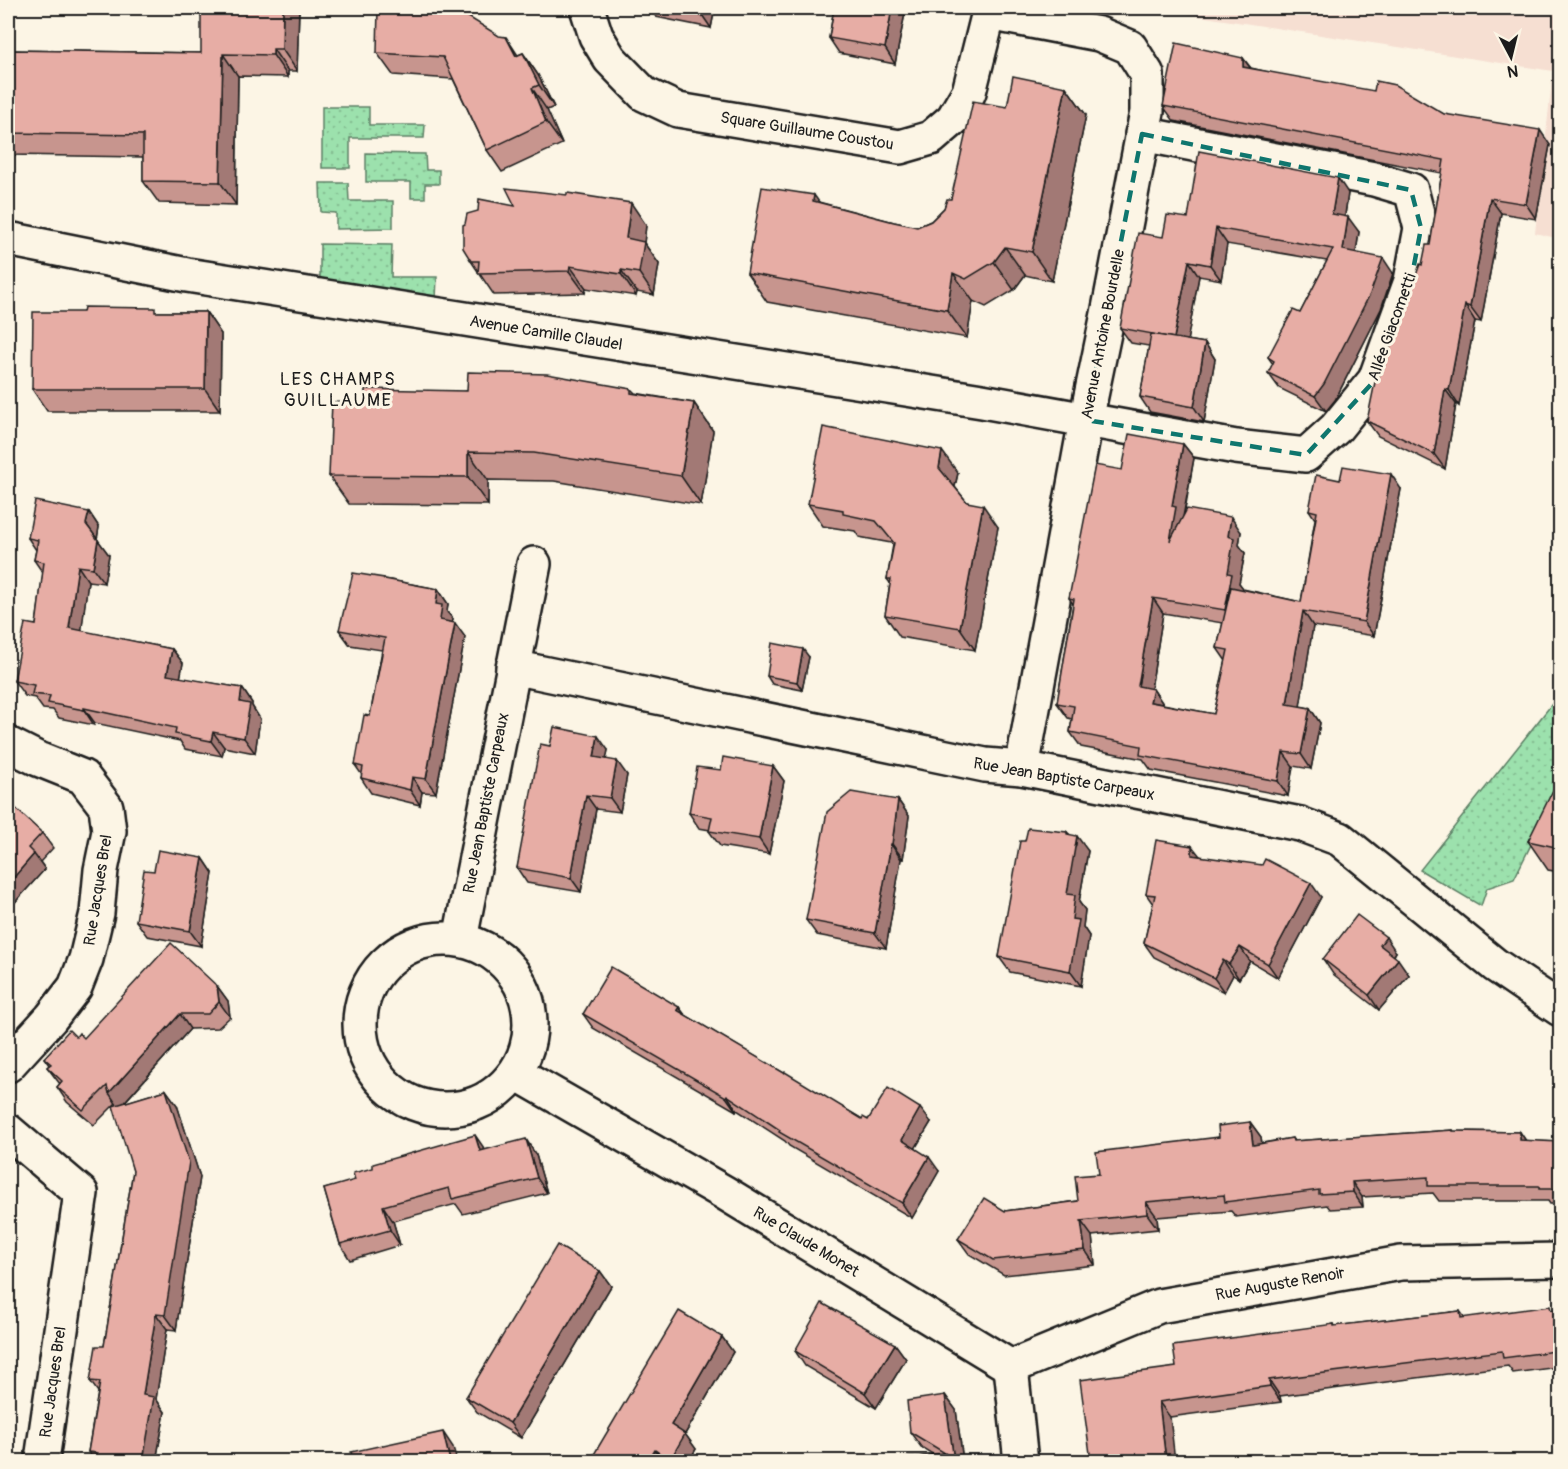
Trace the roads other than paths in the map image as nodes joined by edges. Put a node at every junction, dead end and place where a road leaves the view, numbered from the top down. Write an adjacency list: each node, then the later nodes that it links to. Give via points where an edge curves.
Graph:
1 (586, 8): 2 (street, Square Guillaume Coustou, via 610,59 644,94 678,110 900,147 931,138 952,118 969,92)
2 (990, 10): 3 (street, Avenue Antoine Bourdelle, via 1099,34 1130,47 1147,74 1147,111)
3 (1142, 134): 5 (street, Avenue Antoine Bourdelle); 5 (street, Allée Giacometti, via 1374,179 1412,190 1421,228 1411,281 1375,380 1336,428 1306,455 1236,447)
4 (8, 239): 5 (street, Avenue Camille Claudel, via 187,275)
5 (1086, 420): 9 (street, Avenue Antoine Bourdelle)
6 (534, 564): 7 (street, Rue Jean Baptiste Carpeaux)
7 (513, 667): 9 (street, Rue Jean Baptiste Carpeaux, via 985,765); 10 (street, Rue Jean Baptiste Carpeaux)
8 (8, 744): 12 (street, Rue Jacques Brel, via 83,777 106,807 109,831 98,913 75,987)
9 (1022, 768): 11 (street, Rue Jean Baptiste Carpeaux, via 1300,824 1340,840 1495,965)
10 (460, 939): 13 (street, via 487,949 509,966 525,991 531,1018 528,1047); 13 (street, via 433,939 406,947 385,963 368,985 360,1011 360,1038 369,1064 405,1101 429,1108 454,1109 478,1104 499,1091)
11 (1560, 1009)
12 (8, 1065)
13 (516, 1073): 16 (street, Rue Claude Monet, via 725,1193)
14 (8, 1131): 17 (street, Rue Jacques Brel, via 81,1193)
15 (1560, 1260): 16 (street, Rue Auguste Renoir, via 1401,1263 1159,1306)
16 (1011, 1366): 18 (street)
17 (43, 1453)
18 (1021, 1461)

